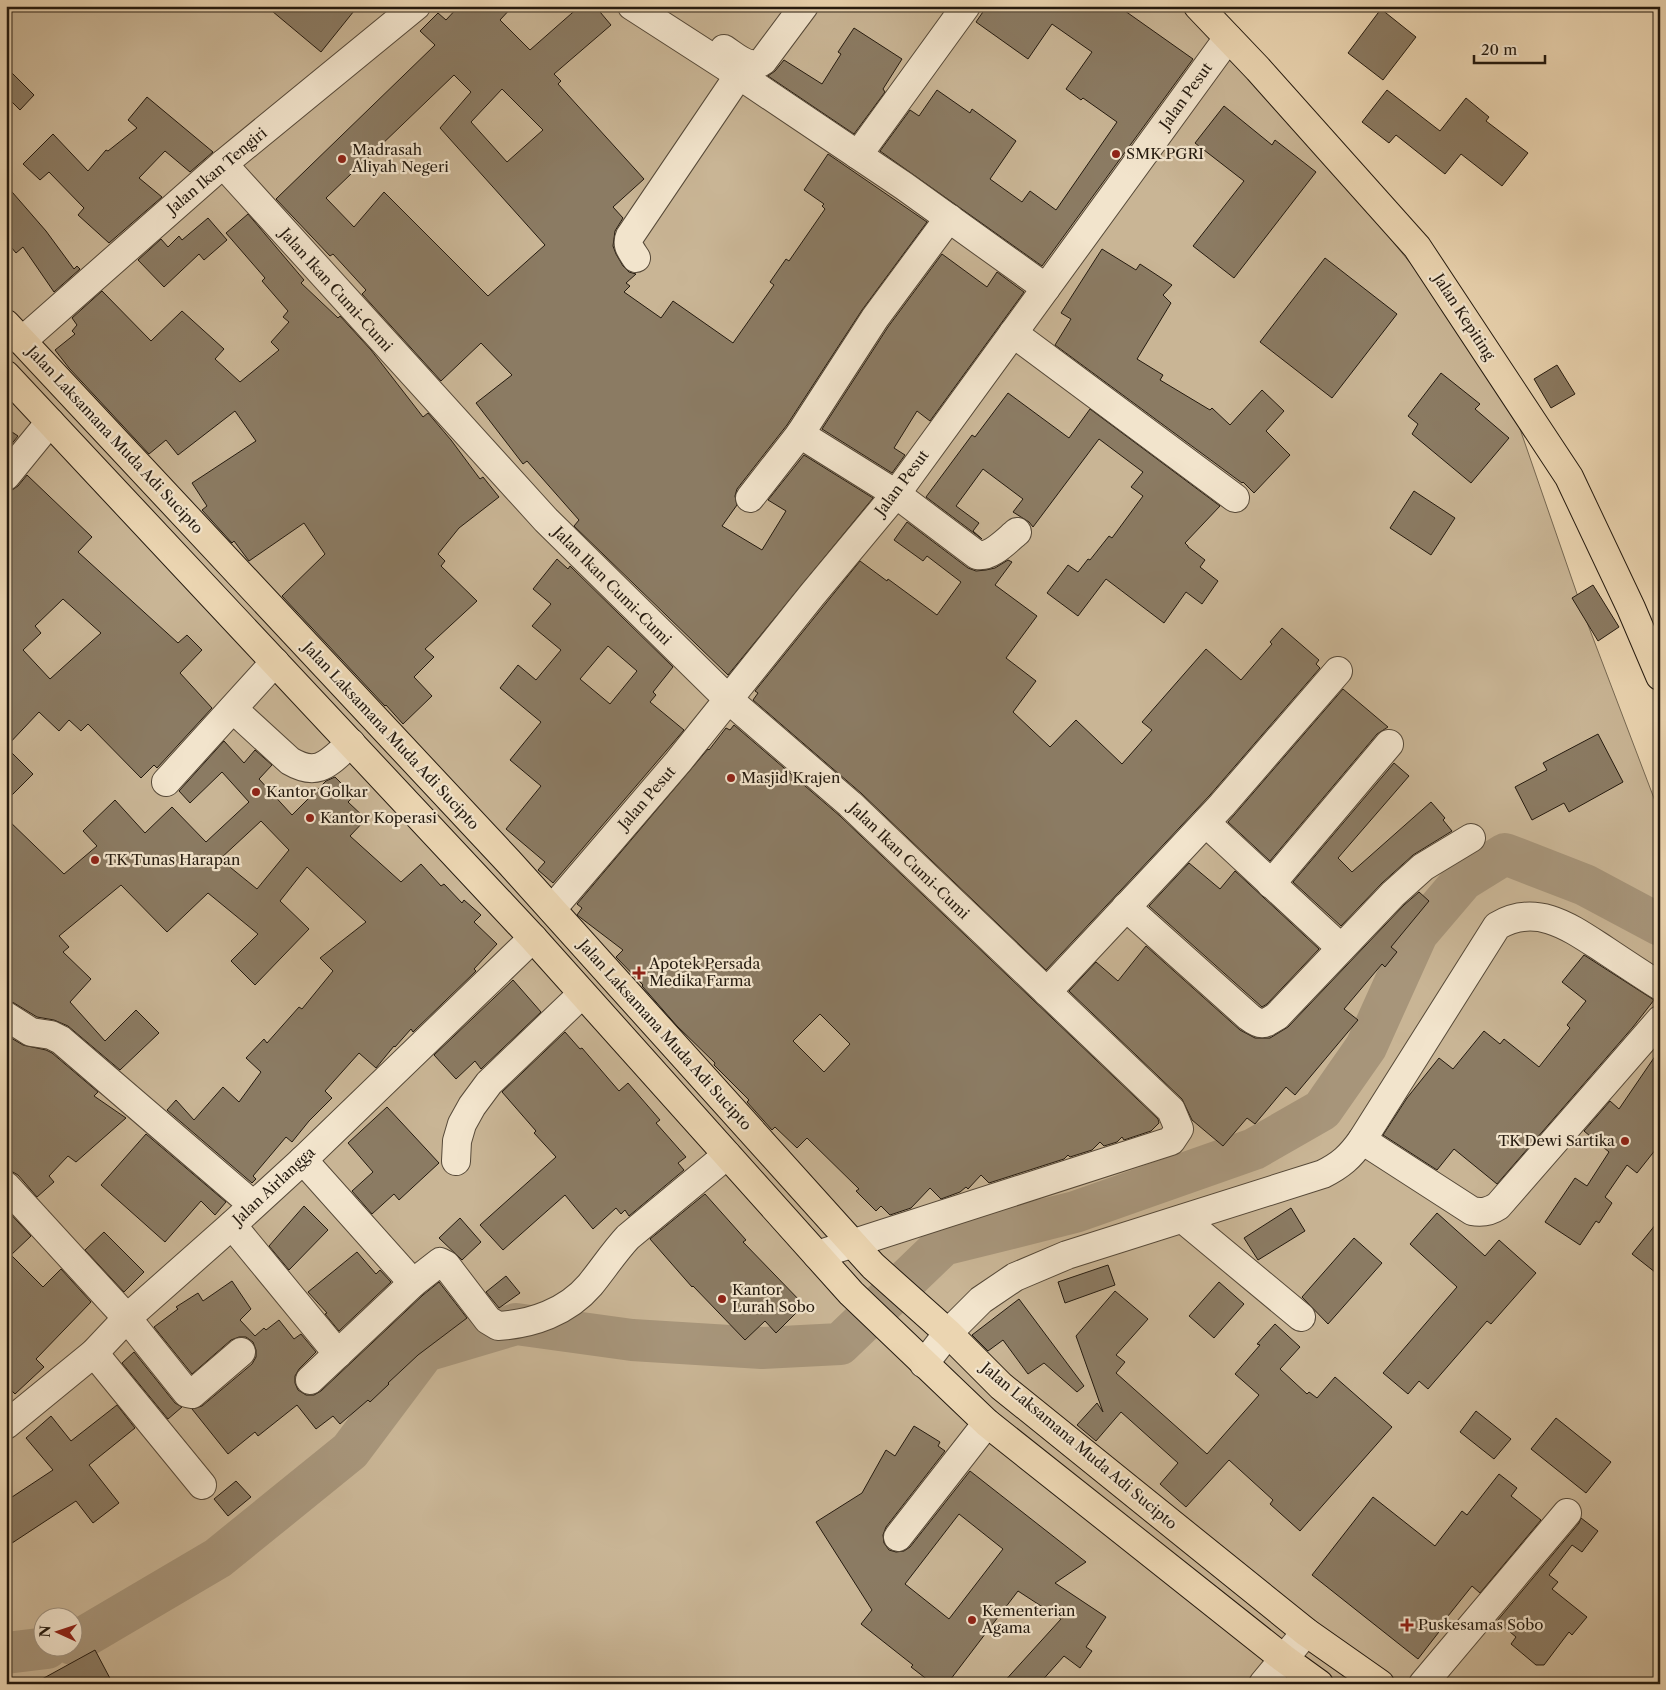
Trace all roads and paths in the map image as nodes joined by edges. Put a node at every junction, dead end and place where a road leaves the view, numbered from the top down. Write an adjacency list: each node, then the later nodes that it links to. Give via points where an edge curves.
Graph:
1 (416, 6): 10 (street, Jalan Ikan Tengiri)
2 (632, 6): 8 (street)
3 (660, 6): 4 (street, via 744,62 754,65 763,61)
4 (804, 6)
5 (966, 6): 9 (street)
6 (1198, 6): 7 (main road, Jalan Kepiting)
7 (1228, 38): 13 (street, Jalan Pesut); 26 (main road, Jalan Kepiting, via 1417,247 1569,477)
8 (739, 75): 9 (street); 12 (street, via 630,236 628,246)
9 (858, 155): 11 (street)
10 (223, 164): 14 (street, Jalan Ikan Tengiri); 27 (street, Jalan Ikan Cumi-Cumi, via 546,520)
11 (949, 218): 13 (street); 18 (street, via 875,318)
12 (636, 258)
13 (1046, 288): 15 (street, Jalan Pesut)
14 (14, 333): 36 (main road, Jalan Laksamana Muda Adi Sucipto)
15 (1013, 333): 20 (street, Jalan Pesut); 22 (street)
16 (6, 375): 17 (main road)
17 (50, 422): 19 (street); 24 (main road)
18 (800, 434): 20 (street); 21 (street)
19 (6, 476)
20 (896, 494): 23 (street, via 980,556 989,554); 27 (street, Jalan Pesut)
21 (750, 498)
22 (1235, 498)
23 (1017, 532)
24 (275, 662): 28 (street); 29 (main road)
25 (1338, 671): 32 (street)
26 (1660, 676)
27 (728, 700): 36 (street, Jalan Pesut); 40 (street, Jalan Ikan Cumi-Cumi, via 850,804)
28 (233, 709): 29 (street, via 301,768 320,767); 31 (street)
29 (351, 743): 37 (main road)
30 (1389, 744): 34 (street)
31 (166, 782)
32 (1206, 823): 34 (street); 35 (street)
33 (1471, 838): 38 (street, via 1423,867)
34 (1270, 884): 38 (street)
35 (1126, 907): 38 (street, via 1249,1017 1262,1024 1277,1016); 40 (street)
36 (552, 909): 52 (main road, Jalan Laksamana Muda Adi Sucipto)
37 (533, 938): 41 (main road); 46 (street, Jalan Airlangga)
38 (1341, 948)
39 (1660, 986): 44 (street, via 1565,924 1544,918 1509,919 1496,926)
40 (1047, 992): 52 (street, Jalan Ikan Cumi-Cumi, via 1171,1110 1179,1128 1176,1135 1171,1141)
41 (582, 994): 45 (main road); 47 (street, via 489,1083 462,1124)
42 (6, 1016): 49 (street, via 31,1032 61,1040)
43 (1660, 1020): 44 (street, via 1498,1206 1490,1211 1472,1211)
44 (1362, 1140): 50 (street, via 1339,1166 1323,1174)
45 (727, 1155): 53 (main road); 54 (street, via 628,1237 589,1286 556,1312 505,1326 491,1323 442,1262)
46 (303, 1160): 49 (street, Jalan Airlangga); 54 (street)
47 (456, 1161)
48 (6, 1186): 56 (street)
49 (253, 1205): 51 (street, Jalan Airlangga)
50 (1183, 1219): 55 (street); 57 (street, via 1067,1255 1015,1277)
51 (232, 1225): 56 (street, Jalan Airlangga); 60 (street)
52 (851, 1244): 53 (street, Jalan Ikan Cumi-Cumi); 57 (main road, Jalan Laksamana Muda Adi Sucipto)
53 (817, 1255): 61 (main road, via 851,1293)
54 (413, 1283): 60 (street)
55 (1301, 1317)
56 (127, 1318): 58 (street, via 189,1394); 59 (street, Jalan Airlangga)
57 (940, 1327): 61 (street); 68 (main road, Jalan Laksamana Muda Adi Sucipto, via 1002,1386)
58 (241, 1352)
59 (94, 1353): 63 (street, Jalan Airlangga); 65 (street)
60 (338, 1354): 62 (street)
61 (922, 1361): 64 (main road)
62 (310, 1380)
63 (10, 1416)
64 (987, 1423): 67 (street); 69 (main road)
65 (202, 1485)
66 (1567, 1513): 73 (street)
67 (898, 1537)
68 (1306, 1632): 69 (street); 72 (main road, Jalan Laksamana Muda Adi Sucipto)
69 (1283, 1658): 70 (street); 71 (main road)
70 (1263, 1684)
71 (1319, 1684)
72 (1380, 1684)
73 (1423, 1684)

